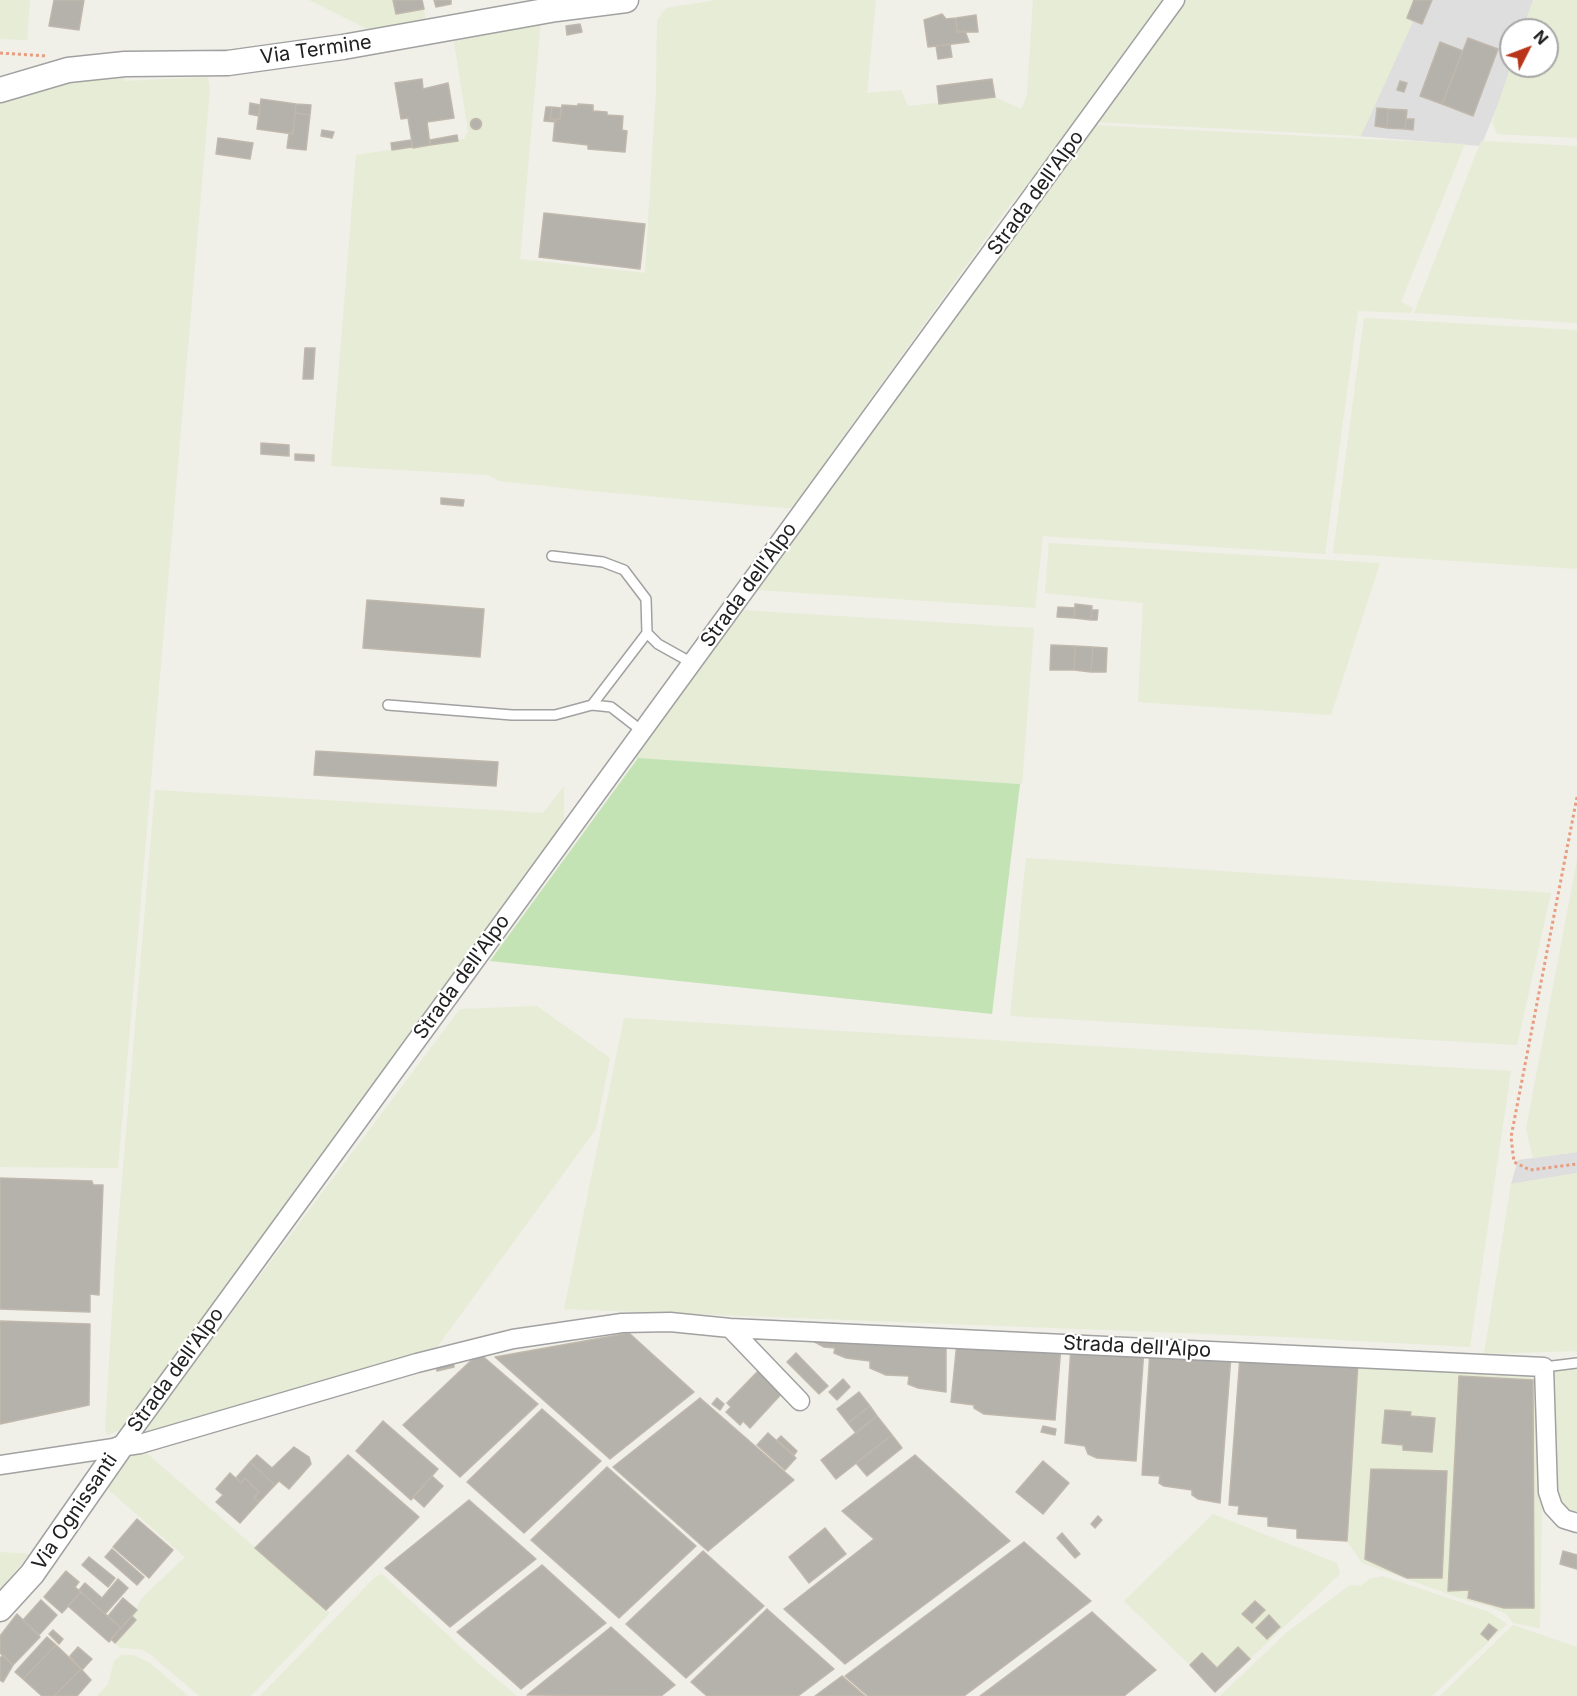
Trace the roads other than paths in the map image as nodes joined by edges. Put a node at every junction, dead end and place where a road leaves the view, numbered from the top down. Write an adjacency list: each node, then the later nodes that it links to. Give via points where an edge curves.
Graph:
1 (626, 0): 3 (street, Via Termine, via 228,63 124,64 68,70)
2 (1175, 0): 6 (street, Strada dell'Alpo)
3 (2, 88)
4 (552, 556): 5 (lane, via 603,562 624,570 646,599)
5 (647, 633): 6 (lane, via 658,644); 8 (lane)
6 (692, 663): 9 (street, Strada dell'Alpo)
7 (388, 705): 8 (lane, via 555,715)
8 (592, 705): 9 (lane, via 611,707)
9 (642, 731): 14 (street, Strada dell'Alpo)
10 (730, 1328): 12 (street, Strada dell'Alpo); 13 (street); 14 (street, Strada dell'Alpo, via 670,1322 622,1323 513,1339)
11 (1577, 1363): 12 (lane, Strada dell'Alpo)
12 (1544, 1367): 16 (street, via 1548,1492 1553,1508 1564,1519)
13 (800, 1401)
14 (119, 1449): 15 (street, Via Ognissanti); 17 (street, Via Ognissanti, via 32,1574)
15 (0, 1465)
16 (1577, 1522)
17 (0, 1609)

